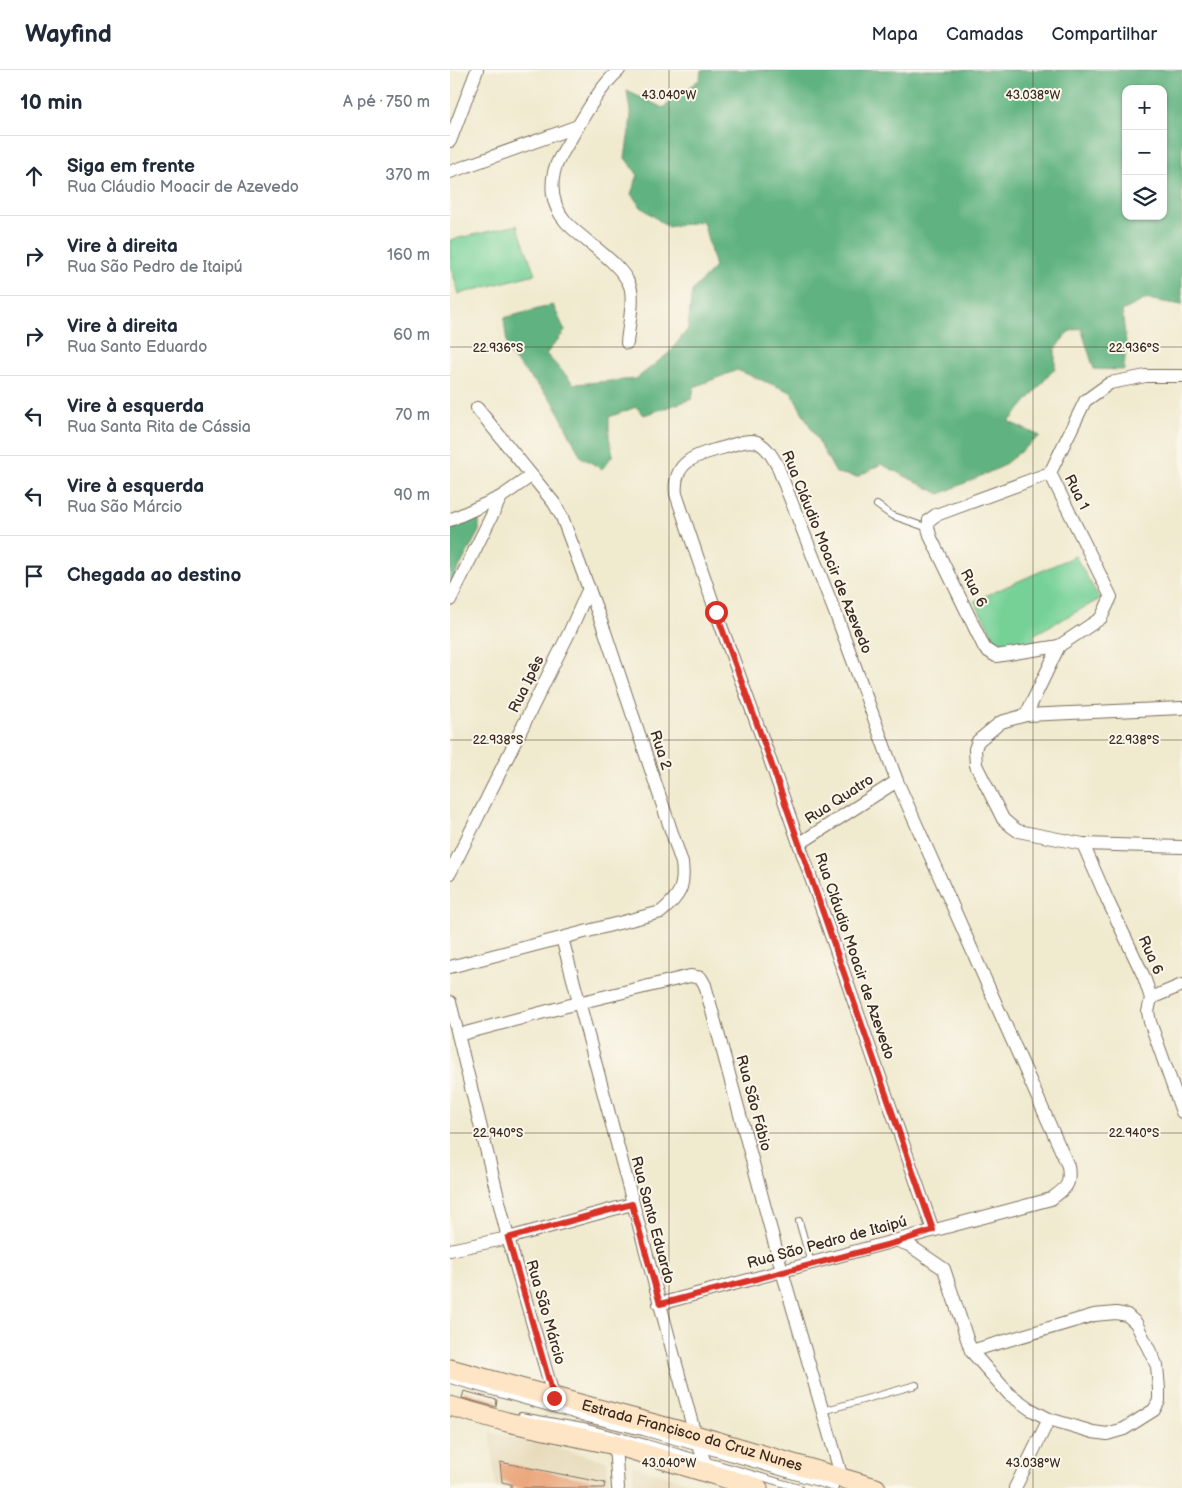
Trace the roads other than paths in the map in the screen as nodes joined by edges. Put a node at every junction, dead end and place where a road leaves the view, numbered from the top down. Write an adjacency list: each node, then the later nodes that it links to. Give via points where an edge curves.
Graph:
1 (477, 70): 4 (street)
2 (619, 70): 3 (street)
3 (578, 126): 5 (street); 6 (street, via 554,173 555,208 617,268 630,285)
4 (450, 141)
5 (450, 172)
6 (627, 343)
7 (1182, 376): 9 (street, Rua 1, via 1146,376 1110,384 1084,401)
8 (478, 408): 10 (street, Rua 2)
9 (1050, 473): 14 (street, via 936,515 928,520); 17 (street, Rua 1, via 1111,598 1101,618)
10 (531, 476): 11 (street); 15 (street, Rua 2, via 562,517)
11 (501, 496): 13 (street); 16 (street)
12 (877, 505): 14 (lane, via 891,515)
13 (450, 520)
14 (928, 528): 17 (street, Rua 6, via 985,649 996,656)
15 (589, 588): 24 (street, Rua Ipês, via 570,633); 25 (street, Rua 2, via 682,863 684,878 675,901 662,912)
16 (450, 600)
17 (1059, 646): 19 (street)
18 (1182, 708): 19 (street)
19 (1026, 715): 22 (street, via 1001,722 978,741 976,765 1003,819 1010,826 1018,831)
20 (897, 781): 21 (street, Rua Quatro); 21 (street, Rua Cláudio Moacir de Azevedo, via 835,611 769,451 749,441 699,454 677,474 676,494); 33 (street, Rua Cláudio Moacir de Azevedo)
21 (798, 844): 36 (street, Rua Cláudio Moacir de Azevedo)
22 (1083, 844): 23 (street); 28 (street, Rua 6)
23 (1182, 847)
24 (450, 873)
25 (562, 938): 26 (street, Rua 2); 30 (street, Rua Santo Eduardo)
26 (450, 967)
27 (1182, 985): 28 (street)
28 (1151, 998): 32 (street, via 1150,1022)
29 (450, 1002): 31 (street, Rua São Márcio)
30 (578, 1003): 31 (street, Rua São Fábio); 34 (street, Rua Santo Eduardo); 41 (street, Rua São Fábio, via 690,976 703,981)
31 (458, 1035): 37 (street, Rua São Márcio)
32 (1182, 1112)
33 (1068, 1166): 36 (street, Rua São Pedro de Itaipú, via 1069,1182 1051,1199)
34 (632, 1204): 37 (street); 42 (street, Rua Santo Eduardo)
35 (800, 1221): 40 (lane)
36 (933, 1230): 38 (street, Rua São Pedro de Itaipú)
37 (508, 1238): 39 (street); 47 (street, Rua São Márcio)
38 (898, 1242): 40 (street, Rua São Pedro de Itaipú); 43 (street, via 909,1245 944,1269)
39 (450, 1250)
40 (811, 1263): 41 (street, Rua São Pedro de Itaipú)
41 (782, 1271): 42 (street, Rua São Pedro de Itaipú); 49 (street, Rua São Fábio)
42 (660, 1304): 53 (street, Rua Santo Eduardo)
43 (971, 1351): 51 (street, via 1009,1394); 51 (street, via 1094,1315 1127,1315 1136,1323 1157,1366 1159,1401 1154,1410 1124,1430 1107,1434)
44 (450, 1369): 47 (main road, Estrada Francisco da Cruz Nunes)
45 (450, 1380): 53 (lane, via 588,1420 643,1432)
46 (916, 1384): 49 (lane)
47 (554, 1398): 53 (main road, Estrada Francisco da Cruz Nunes)
48 (450, 1406): 52 (main road, Estrada Francisco da Cruz Nunes)
49 (823, 1411): 54 (street, Rua São Fábio)
50 (515, 1414): 53 (lane)
51 (1049, 1420): 59 (street)
52 (615, 1445): 53 (main road, Estrada Francisco da Cruz Nunes); 55 (street)
53 (702, 1454): 54 (main road, Estrada Francisco da Cruz Nunes); 56 (main road, Estrada Francisco da Cruz Nunes); 57 (lane)
54 (838, 1483): 58 (main road, Estrada Francisco da Cruz Nunes)
55 (618, 1488)
56 (758, 1488)
57 (799, 1488)
58 (876, 1488)
59 (1015, 1488)

